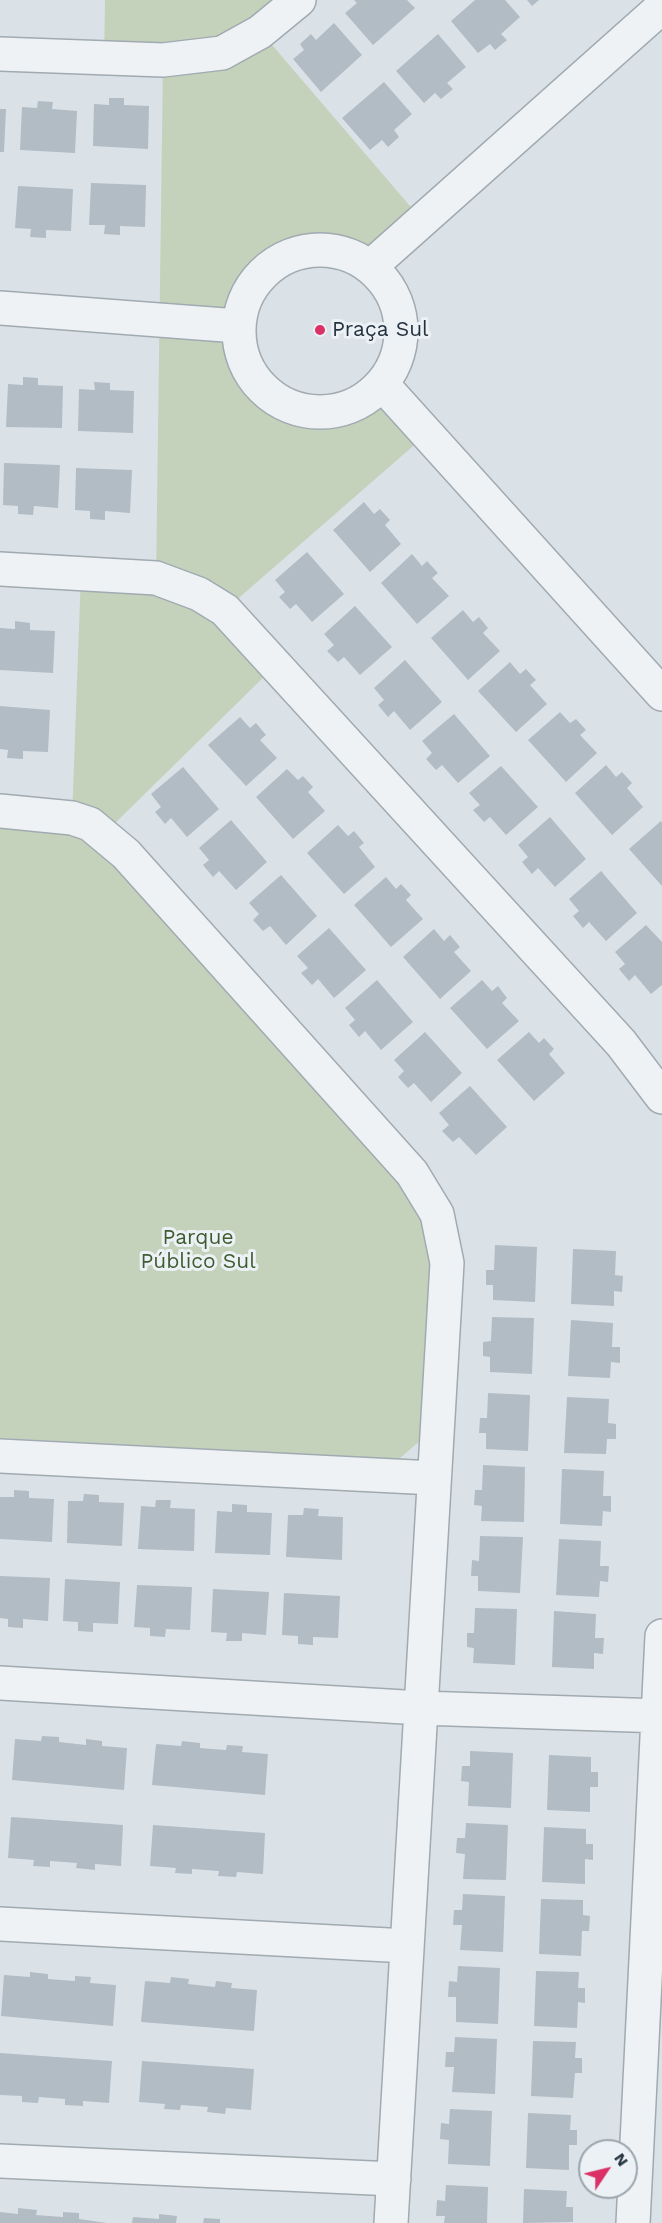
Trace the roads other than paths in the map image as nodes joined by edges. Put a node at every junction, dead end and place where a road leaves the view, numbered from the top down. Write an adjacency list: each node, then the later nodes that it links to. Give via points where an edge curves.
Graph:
1 (299, 0): 3 (street, via 261,32 222,53 163,60)
2 (662, 7): 4 (street)
3 (0, 54)
4 (370, 267): 6 (street, via 347,255 321,250 296,253 272,265 255,281 243,303); 7 (street, via 388,287 399,310 403,334 396,362)
5 (0, 308): 6 (street)
6 (238, 326): 7 (street, via 240,350 249,373 265,392 287,406 312,413 338,411 362,401)
7 (382, 384): 9 (street)
8 (0, 569): 11 (street, via 156,578 199,594 225,610 621,1043)
9 (662, 694)
10 (0, 811): 13 (street, via 72,818 104,834 412,1173 437,1214 447,1263)
11 (662, 1097)
12 (0, 1456): 13 (street)
13 (434, 1478): 16 (street)
14 (662, 1636): 17 (street)
15 (0, 1683): 16 (street)
16 (421, 1708): 17 (street); 19 (street)
17 (660, 1716): 23 (street)
18 (0, 1924): 19 (street)
19 (408, 1946): 21 (street)
20 (0, 2161): 21 (street)
21 (394, 2180): 22 (street)
22 (392, 2223)
23 (633, 2223)

